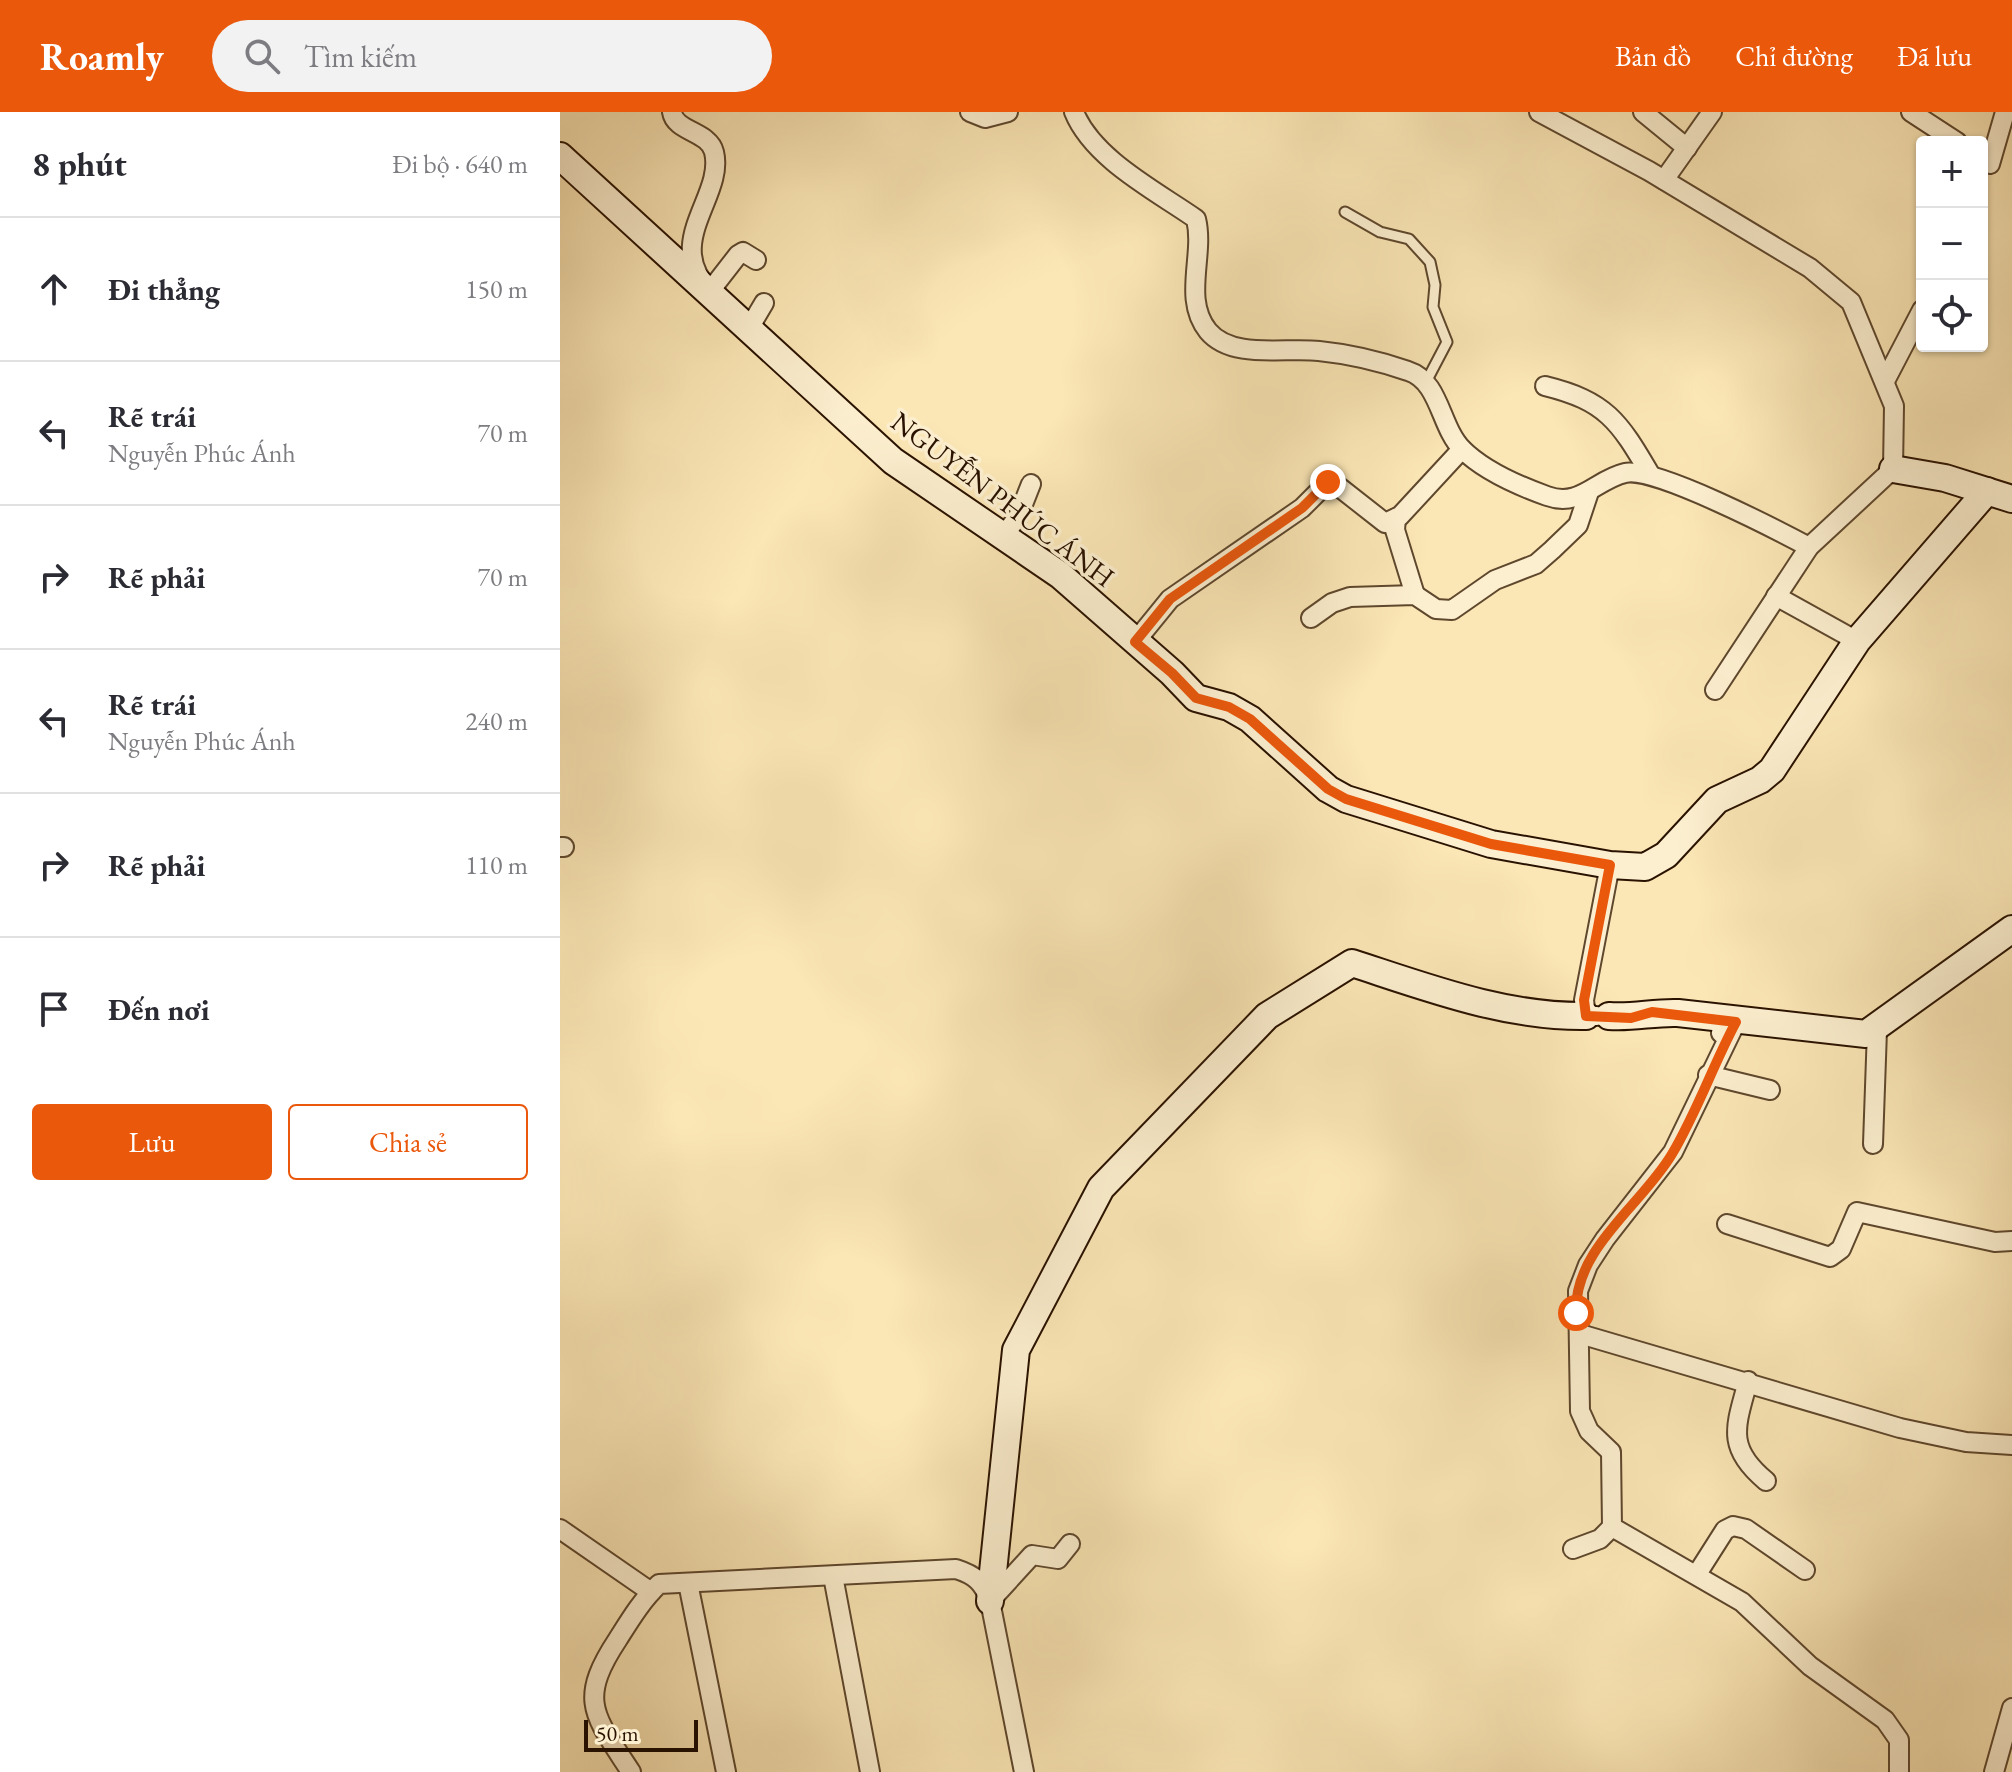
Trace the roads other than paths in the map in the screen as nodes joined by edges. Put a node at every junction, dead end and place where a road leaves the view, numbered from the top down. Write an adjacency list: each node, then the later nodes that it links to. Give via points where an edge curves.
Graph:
1 (672, 112): 17 (street, via 677,122 714,150 715,166 691,258 698,279)
2 (970, 112): 3 (street, via 985,118)
3 (1008, 112)
4 (1074, 112): 22 (street, via 1081,128 1104,151 1196,219 1197,311 1223,344 1360,357 1412,372)
5 (1539, 112): 14 (street)
6 (1643, 112): 11 (street)
7 (1712, 112): 11 (street)
8 (1911, 112): 10 (street)
9 (2005, 112): 13 (street)
10 (1948, 136)
11 (1687, 148): 14 (street)
12 (560, 156): 17 (street, NGUYỄN PHÚC ÁNH)
13 (1988, 156)
14 (1664, 180): 21 (street, via 1810,268 1851,302)
15 (1345, 212): 22 (lane, via 1380,232 1409,239 1430,262 1433,307 1447,342)
16 (756, 260): 17 (street, via 743,252 738,255)
17 (710, 291): 20 (street, NGUYỄN PHÚC ÁNH)
18 (764, 303): 20 (street)
19 (1916, 322): 21 (street)
20 (748, 330): 31 (street, NGUYỄN PHÚC ÁNH, via 893,461)
21 (1885, 381): 25 (street, via 1894,406)
22 (1426, 382): 24 (street)
23 (1545, 386): 26 (street, via 1582,395 1603,411 1625,431)
24 (1462, 449): 28 (street, via 1503,476 1550,497 1577,499); 30 (street)
25 (1893, 469): 29 (street, NGUYỄN PHÚC ÁNH); 32 (street)
26 (1650, 474): 28 (street, via 1625,473); 32 (street, via 1760,520)
27 (1031, 484): 31 (street, via 1018,517)
28 (1589, 492): 33 (street, via 1578,525 1536,564 1495,580 1452,610 1436,609)
29 (2000, 495): 36 (street, NGUYỄN PHÚC ÁNH)
30 (1396, 518): 33 (street); 37 (street, via 1385,523 1328,482 1302,508 1170,599)
31 (1002, 537): 37 (street, NGUYỄN PHÚC ÁNH, via 1071,584)
32 (1809, 547): 34 (street)
33 (1415, 595): 35 (street, via 1350,597)
34 (1776, 596): 36 (street); 38 (street)
35 (1311, 618)
36 (1857, 641): 39 (street, NGUYỄN PHÚC ÁNH, via 1765,776 1717,800 1652,866)
37 (1135, 642): 39 (street, NGUYỄN PHÚC ÁNH, via 1196,698 1250,719 1346,799 1491,844)
38 (1715, 690)
39 (1610, 865): 41 (street, via 1584,1000)
40 (2012, 929): 43 (street)
41 (1598, 1016): 42 (street, via 1678,1013); 62 (street, via 1558,1017 1473,1002 1352,963 1267,1016 1101,1188 1016,1350)
42 (1736, 1022): 43 (street, via 1855,1035); 44 (street)
43 (1877, 1030): 46 (street)
44 (1708, 1075): 45 (street); 49 (street, via 1664,1168 1588,1265 1576,1303)
45 (1770, 1090)
46 (1873, 1144)
47 (1727, 1224): 48 (street, via 1830,1257 1841,1249 1857,1212 1995,1242)
48 (2012, 1241)
49 (1580, 1334): 50 (street); 53 (street, via 1580,1411 1589,1431 1611,1452)
50 (1748, 1381): 51 (street, via 1926,1434); 52 (street, via 1734,1433 1743,1458)
51 (2012, 1445)
52 (1766, 1481)
53 (1612, 1527): 56 (street, via 1600,1539); 58 (street)
54 (560, 1529): 61 (street)
55 (1070, 1544): 62 (street, via 1058,1559 1032,1555)
56 (1573, 1549)
57 (1805, 1570): 58 (street, via 1746,1529 1733,1526)
58 (1697, 1574): 68 (street, via 1742,1602 1810,1666 1885,1720 1899,1740)
59 (833, 1576): 60 (street); 62 (street, via 956,1569 984,1584); 66 (street)
60 (688, 1583): 61 (street, via 659,1584); 65 (street)
61 (651, 1592): 64 (street, via 592,1686 607,1736)
62 (990, 1601): 67 (street)
63 (2012, 1708): 69 (street)
64 (631, 1772)
65 (726, 1772)
66 (870, 1772)
67 (1024, 1772)
68 (1899, 1772)
69 (1994, 1772)

